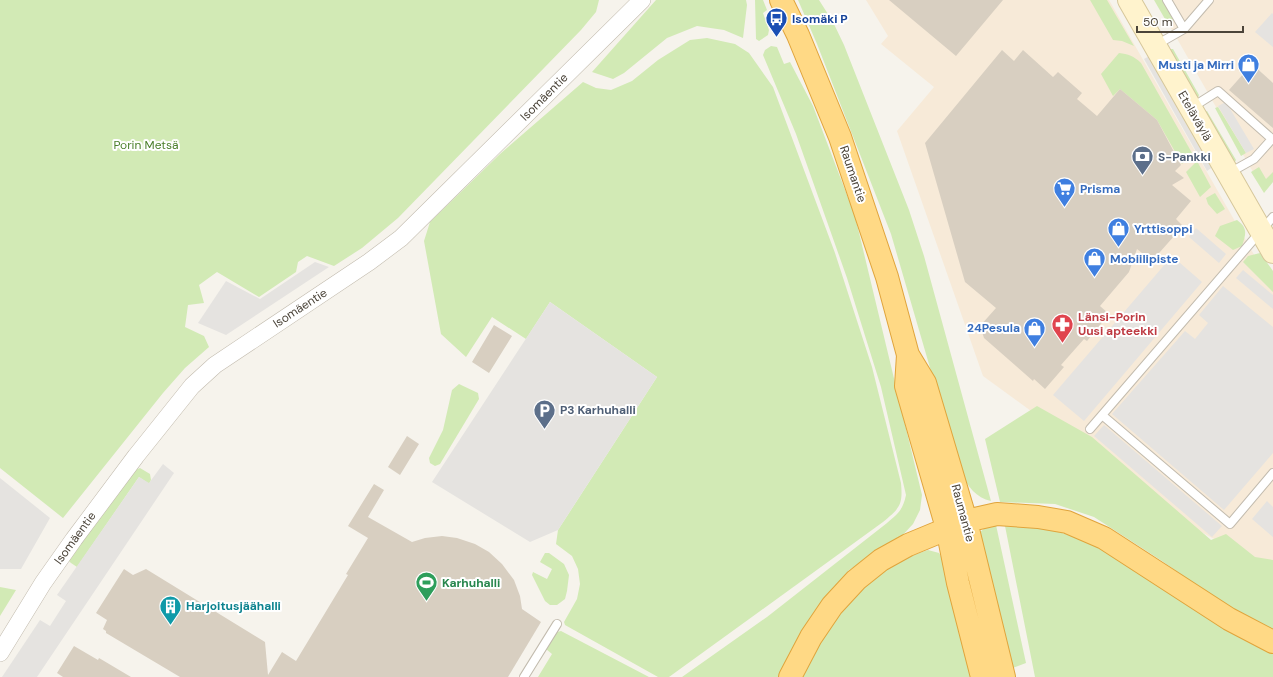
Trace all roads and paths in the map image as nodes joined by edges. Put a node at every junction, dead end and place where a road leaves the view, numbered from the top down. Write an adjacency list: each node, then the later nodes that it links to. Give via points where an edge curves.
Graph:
1 (642, 0): 18 (street, Isomäentie, via 401,238 215,365 192,386 74,539 39,588)
2 (781, 0): 15 (highway, Raumantie, via 840,137 885,270 908,355 906,386)
3 (1129, 0): 7 (main road, Eteläväylä)
4 (1167, 0): 6 (lane)
5 (1209, 0): 6 (lane)
6 (1184, 29): 7 (lane)
7 (1155, 45): 8 (main road, Eteläväylä)
8 (1191, 108): 9 (main road, Eteläväylä); 9 (lane, via 1218,91 1272,139 1254,159)
9 (1228, 174): 10 (main road, Eteläväylä)
10 (1267, 224): 11 (main road, Eteläväylä); 12 (lane)
11 (1272, 250)
12 (1102, 415): 13 (lane); 14 (lane, via 1230,524)
13 (1090, 428)
14 (1273, 473)
15 (957, 525): 17 (highway, via 997,514 1067,522 1104,538 1229,619); 20 (highway, via 908,545 882,560 856,580 832,606 811,637); 21 (highway, Raumantie, via 958,583); 22 (highway, Raumantie)
16 (557, 624): 19 (lane)
17 (1273, 642)
18 (0, 653)
19 (524, 677)
20 (790, 677)
21 (982, 677)
22 (1004, 677)

